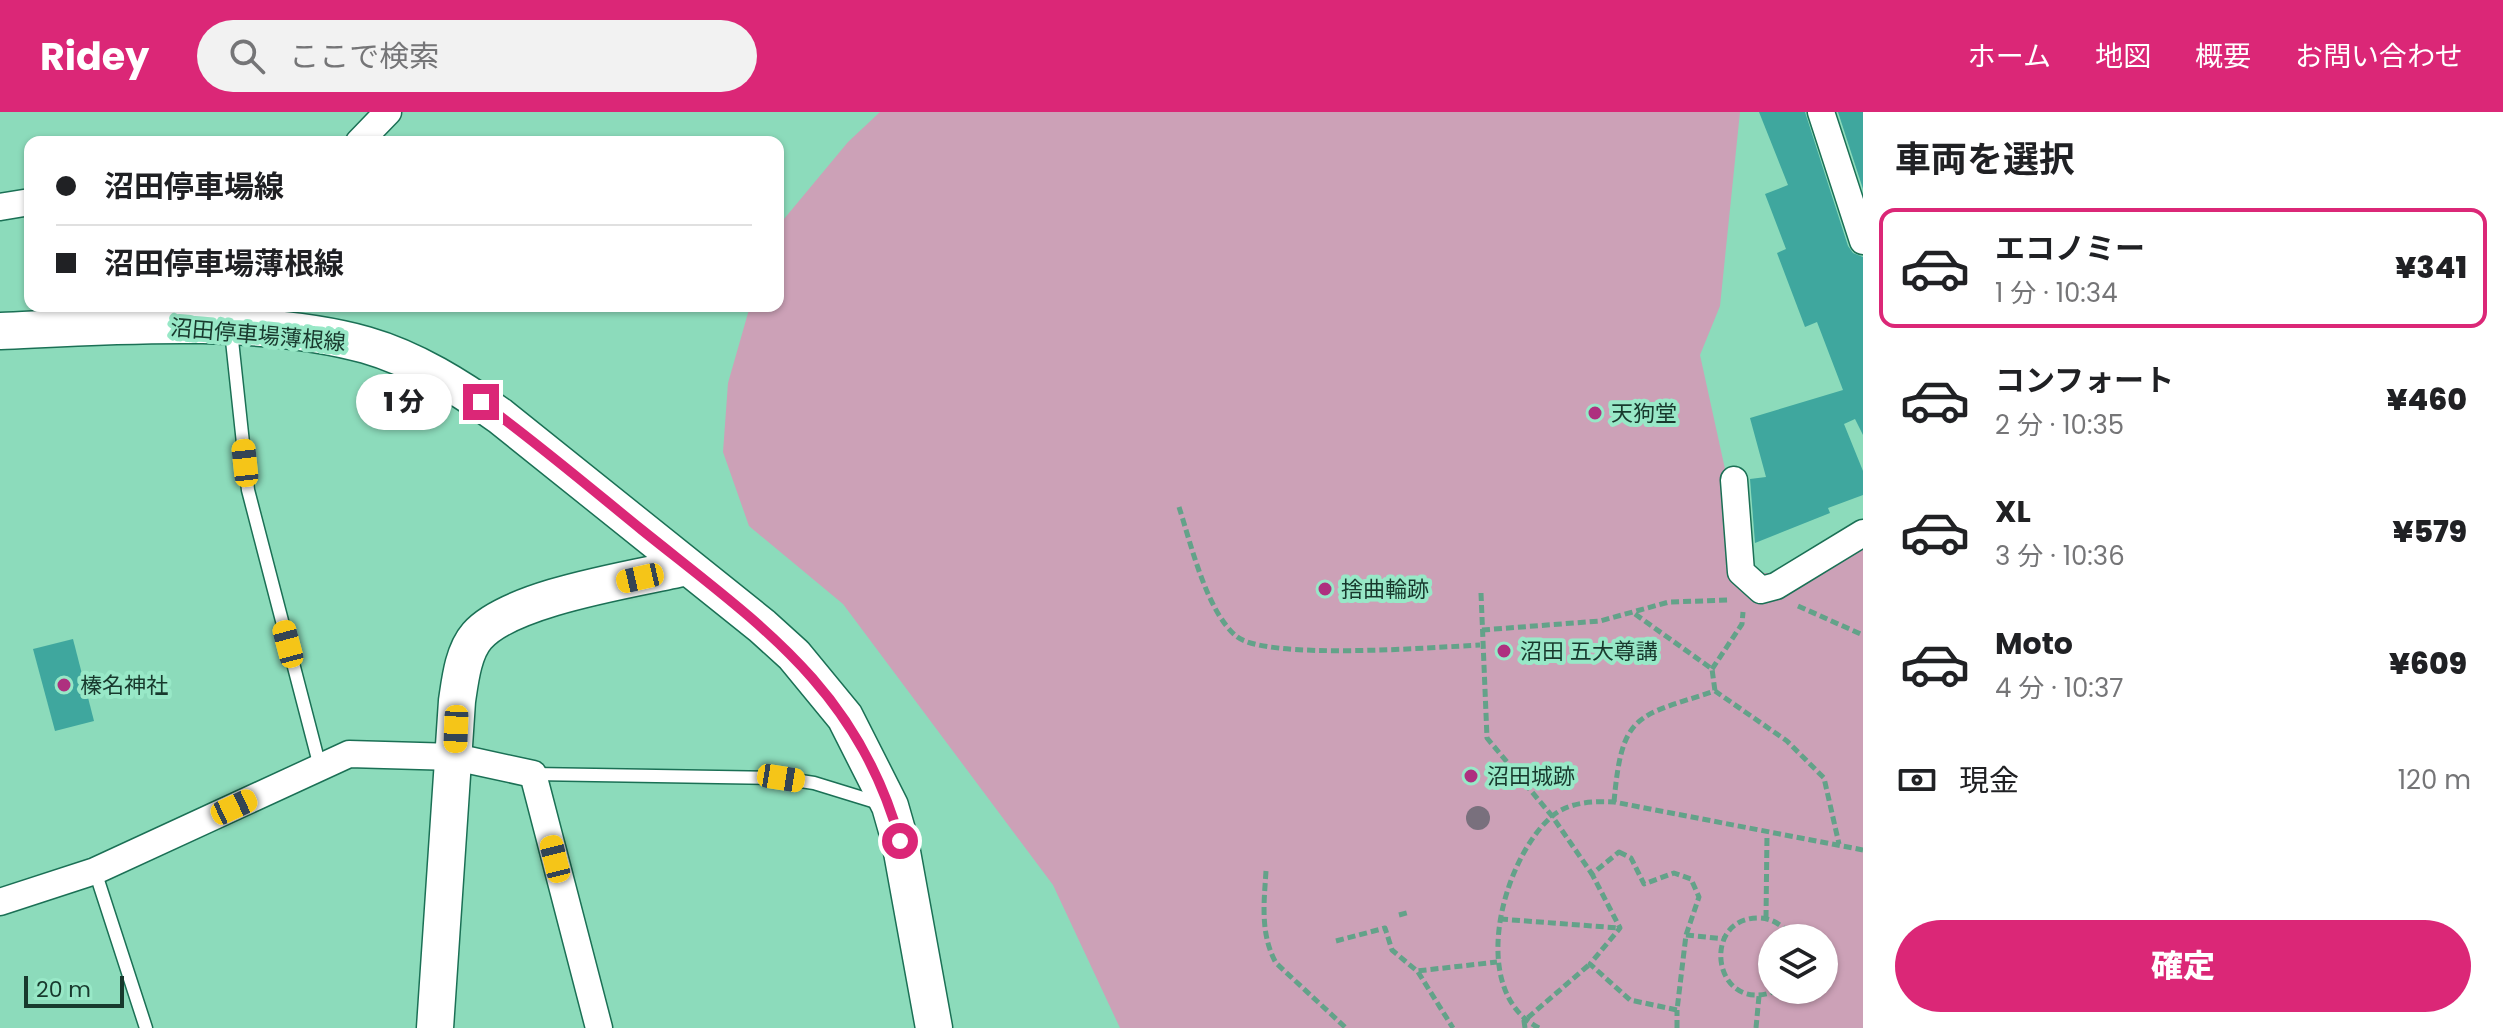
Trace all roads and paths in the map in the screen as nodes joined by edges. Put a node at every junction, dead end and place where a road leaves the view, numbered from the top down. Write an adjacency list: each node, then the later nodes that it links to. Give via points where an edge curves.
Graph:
1 (388, 112): 3 (street)
2 (1821, 112): 6 (street)
3 (365, 136)
4 (24, 203): 5 (street)
5 (0, 207)
6 (1863, 241)
7 (231, 328): 8 (main road, 沼田停車場薄根線); 12 (main road, 沼田停車場薄根線, via 366,345 434,373 500,416); 22 (lane, via 248,490)
8 (0, 331)
9 (1734, 480): 13 (street, via 1741,572)
10 (1179, 507): 18 (path, via 1199,572 1237,638 1281,648)
11 (1863, 533): 13 (street)
12 (687, 567): 21 (main road, via 519,609 475,637 457,701); 25 (main road, 沼田停車場薄根線, via 794,655 845,717)
13 (1761, 590): 17 (path)
14 (1481, 593): 16 (path)
15 (1635, 614): 16 (path); 19 (path); 19 (path, via 1669,602 1744,599 1742,624)
16 (1482, 630): 18 (path)
17 (1863, 635)
18 (1480, 645): 26 (path, via 1487,738)
19 (1712, 669): 20 (path)
20 (1715, 691): 24 (path, via 1644,715 1631,727 1618,756); 28 (path, via 1787,741 1824,778)
21 (455, 757): 22 (street, via 349,754); 23 (street); 51 (main road)
22 (320, 767): 30 (street)
23 (533, 774): 25 (lane, via 781,778); 52 (street)
24 (1614, 802): 26 (path, via 1585,801); 27 (path)
25 (890, 806): 53 (main road, 沼田停車場薄根線)
26 (1552, 816): 32 (path); 37 (path, via 1524,850)
27 (1767, 834): 28 (path); 36 (path)
28 (1839, 844): 29 (path)
29 (1863, 850)
30 (95, 871): 33 (street); 50 (lane)
31 (1266, 871): 54 (path, via 1263,914 1268,949 1276,963)
32 (1592, 874): 39 (path); 40 (path, via 1619,852 1631,858 1644,884 1674,873 1691,879 1699,897)
33 (0, 902)
34 (1410, 912): 35 (path)
35 (1399, 915)
36 (1766, 918): 38 (path); 41 (path, via 1743,922)
37 (1500, 919): 39 (path); 43 (path)
38 (1776, 924)
39 (1620, 928): 44 (path)
40 (1686, 935): 41 (path); 48 (path)
41 (1724, 939): 46 (path, via 1720,962 1725,977 1736,989)
42 (1336, 941): 45 (path, via 1385,928 1392,950)
43 (1497, 962): 45 (path); 49 (path, via 1505,994)
44 (1590, 964): 48 (path, via 1630,1000); 49 (path)
45 (1417, 971): 55 (path)
46 (1758, 996)
47 (1758, 1004): 58 (path)
48 (1677, 1010): 57 (path)
49 (1524, 1024): 56 (path)
50 (146, 1028)
51 (435, 1028)
52 (599, 1028)
53 (934, 1028)
54 (1346, 1028)
55 (1453, 1028)
56 (1539, 1028)
57 (1677, 1028)
58 (1756, 1028)

